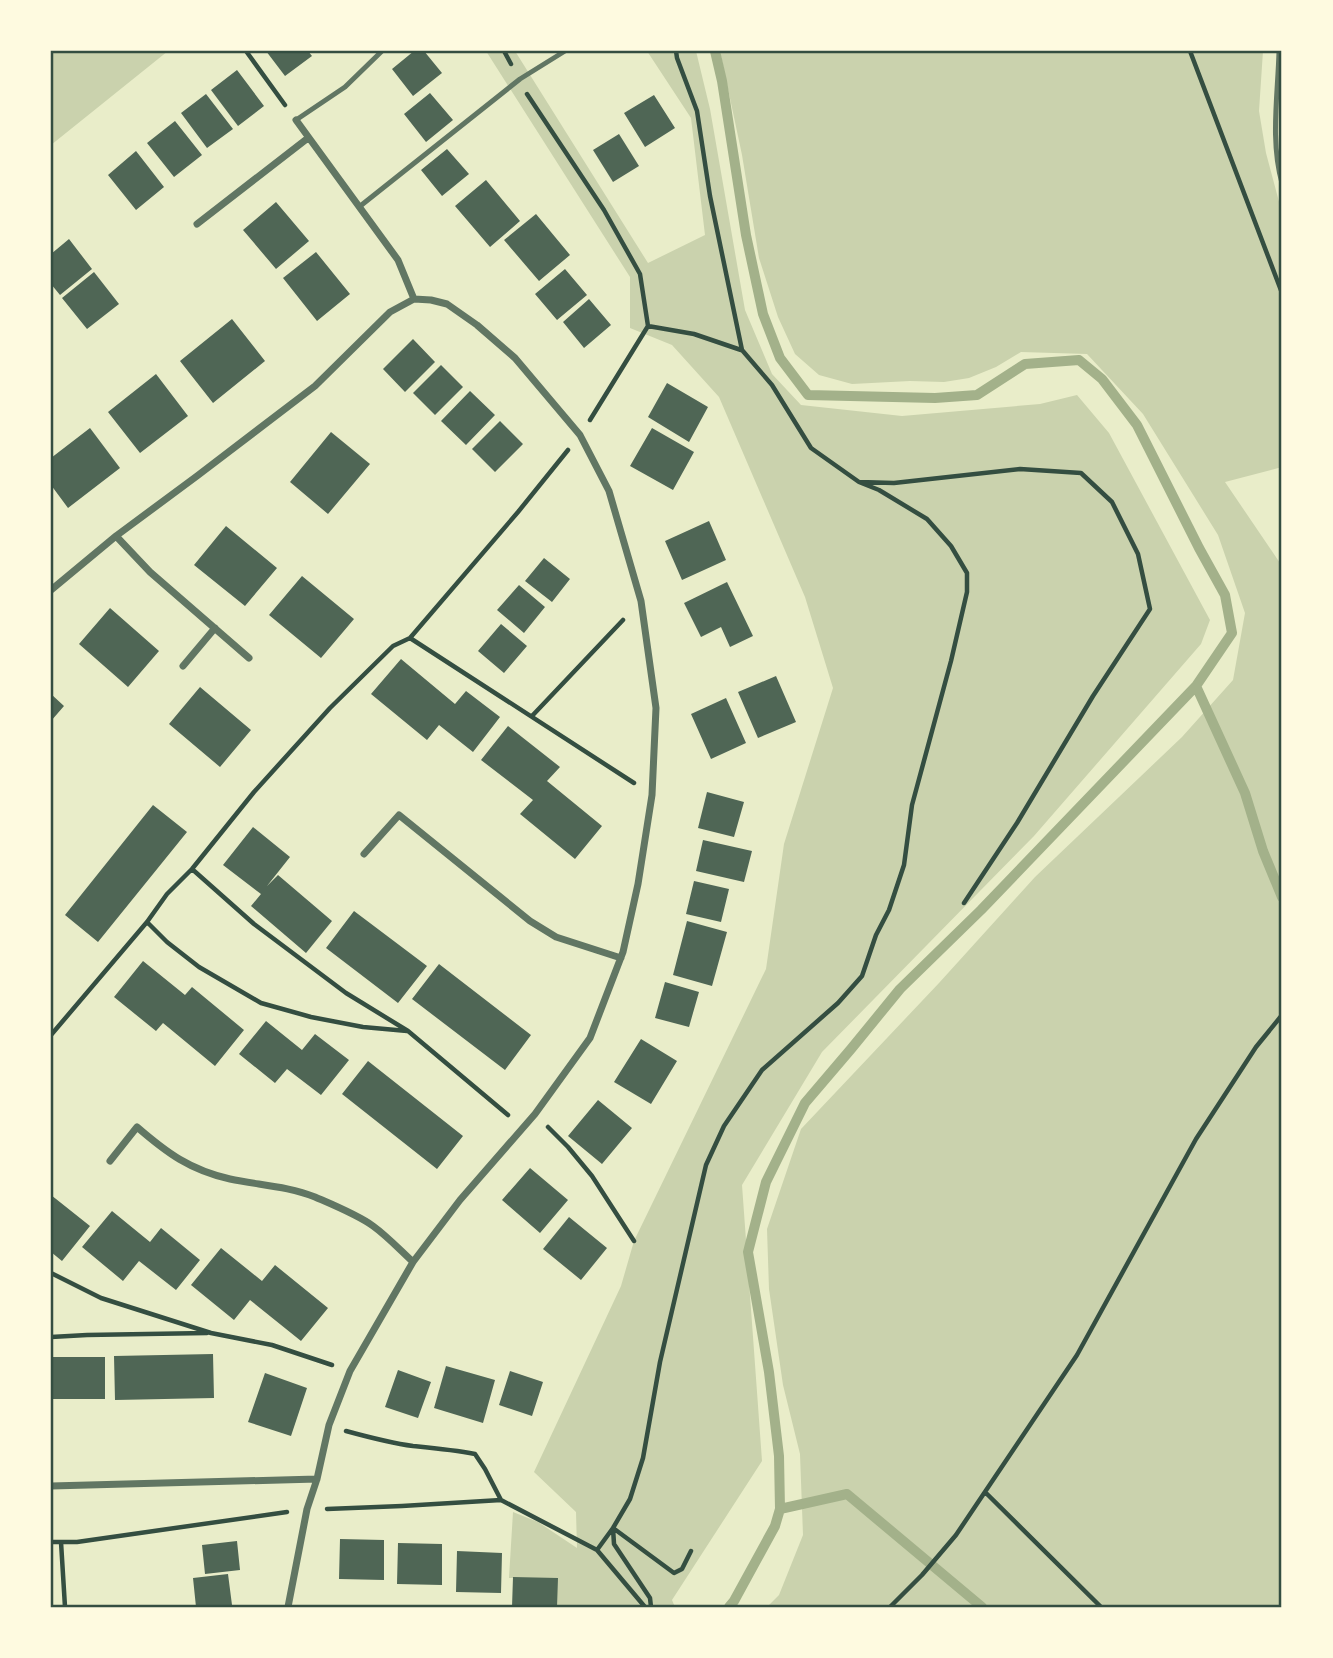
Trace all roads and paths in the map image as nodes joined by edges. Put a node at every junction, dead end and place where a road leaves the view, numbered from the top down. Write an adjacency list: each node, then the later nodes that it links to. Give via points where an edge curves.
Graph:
1 (246, 51): 9 (path)
2 (382, 51): 9 (lane, via 345,87)
3 (504, 51): 8 (path)
4 (565, 51): 8 (lane)
5 (676, 51): 17 (path, via 697,111)
6 (1190, 51): 14 (path)
7 (1279, 51): 11 (lane, via 1275,136)
8 (520, 79): 12 (lane); 16 (path, via 640,274)
9 (296, 120): 10 (street)
10 (308, 138): 12 (street); 13 (street)
11 (1282, 183)
12 (359, 206): 15 (street, via 398,260)
13 (197, 223)
14 (1282, 293)
15 (414, 299): 18 (street, via 447,304 477,325 515,358); 20 (street, via 390,312 315,386)
16 (648, 326): 17 (path, via 694,334); 18 (path)
17 (742, 350): 19 (path, via 772,385 811,448)
18 (580, 435): 22 (street, via 609,491); 24 (path)
19 (859, 482): 31 (path, via 894,483 1020,469 1081,473 1112,502 1138,554 1150,609); 52 (path, via 927,519 967,573 951,661 912,805 904,865 862,976 762,1070 710,1155 660,1362 643,1458 630,1499)
20 (116, 536): 21 (street); 23 (street)
21 (51, 590)
22 (641, 601): 27 (path); 28 (street, via 656,708)
23 (215, 628): 25 (street); 26 (street)
24 (410, 638): 27 (path); 30 (path, via 393,646 330,708)
25 (248, 658)
26 (183, 666)
27 (532, 716): 28 (path)
28 (652, 795): 33 (street)
29 (364, 854): 33 (street, via 399,815 530,921 556,937)
30 (192, 869): 32 (path); 35 (path, via 264,932 346,993)
31 (964, 902)
32 (147, 922): 35 (path, via 199,967 261,1003 324,1020); 36 (path)
33 (621, 958): 37 (street, via 590,1038)
34 (1282, 1015): 49 (path, via 1196,1139 1077,1355)
35 (408, 1031): 38 (path)
36 (51, 1035)
37 (535, 1114): 38 (street); 40 (path, via 592,1176)
38 (523, 1128): 41 (street)
39 (110, 1161): 41 (street, via 137,1127 195,1168 302,1193 337,1207 371,1225)
40 (634, 1241)
41 (413, 1262): 45 (street)
42 (51, 1273): 43 (path, via 101,1298)
43 (211, 1333): 44 (path); 45 (path, via 272,1345)
44 (51, 1338)
45 (351, 1371): 46 (street)
46 (329, 1425): 47 (street); 50 (path, via 410,1446 475,1454)
47 (317, 1479): 48 (street); 51 (street)
48 (51, 1486)
49 (985, 1492): 61 (path, via 956,1535); 62 (path)
50 (501, 1500): 51 (path); 55 (path)
51 (307, 1509): 54 (path); 58 (street)
52 (613, 1528): 55 (path); 56 (path, via 674,1573 682,1569); 60 (path, via 614,1544 650,1598)
53 (51, 1542): 54 (path)
54 (61, 1542): 57 (path)
55 (597, 1550): 59 (path)
56 (691, 1551)
57 (65, 1607)
58 (288, 1607)
59 (645, 1607)
60 (651, 1607)
61 (890, 1607)
62 (1101, 1607)

